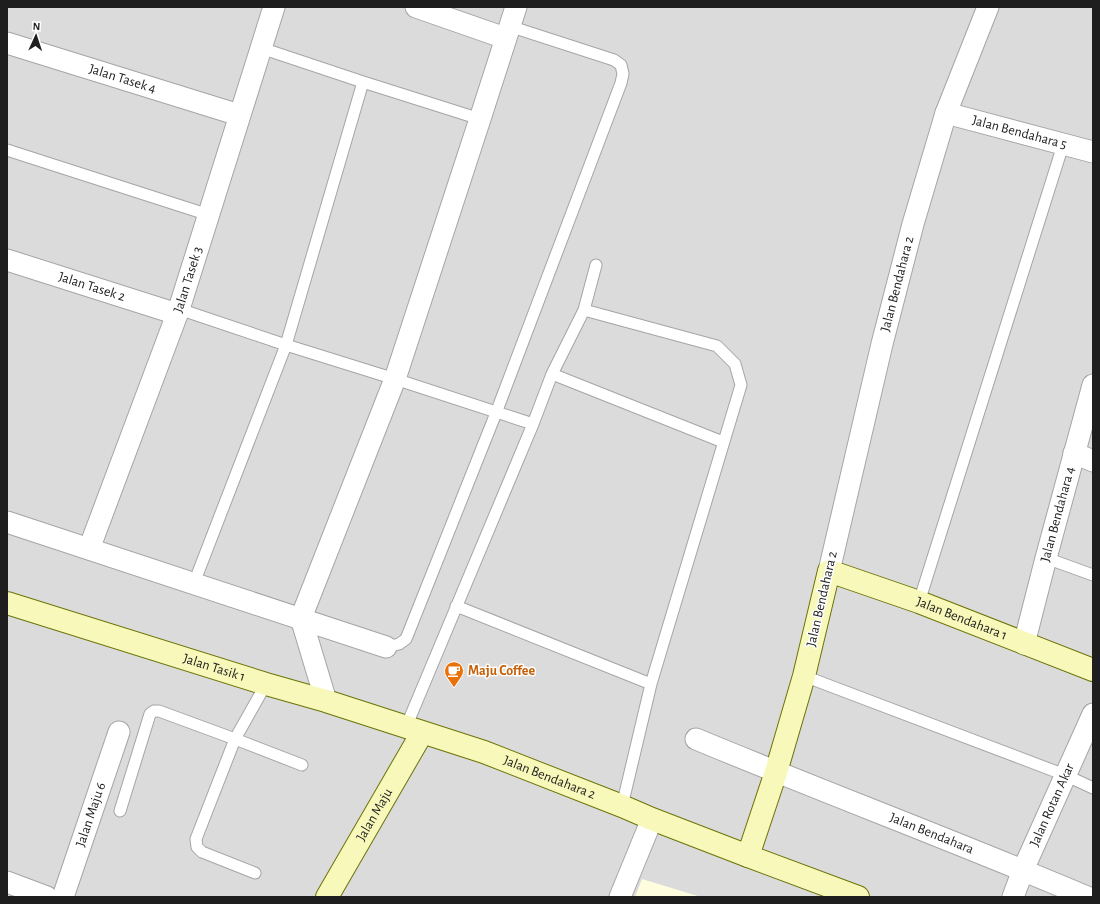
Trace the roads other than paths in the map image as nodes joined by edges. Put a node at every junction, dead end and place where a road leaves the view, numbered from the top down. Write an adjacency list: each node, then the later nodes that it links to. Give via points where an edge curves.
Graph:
1 (274, 7): 6 (street, Jalan Tasek 3)
2 (416, 7): 4 (street)
3 (988, 7): 8 (street, Jalan Bendahara 2)
4 (510, 24): 10 (street); 23 (lane, via 614,60 621,65 623,74)
5 (7, 43): 9 (street, Jalan Tasek 4)
6 (261, 48): 7 (lane); 9 (street, Jalan Tasek 3)
7 (363, 82): 10 (lane); 19 (lane)
8 (946, 114): 11 (street, Jalan Bendahara 5); 30 (street, Jalan Bendahara 2, via 913,224 884,336)
9 (239, 115): 14 (street, Jalan Tasek 3)
10 (480, 119): 21 (street)
11 (1063, 145): 13 (street, Jalan Bendahara 5); 33 (lane)
12 (7, 150): 14 (lane)
13 (1093, 152)
14 (209, 215): 18 (street, Jalan Tasek 3)
15 (7, 260): 18 (street, Jalan Tasek 2)
16 (596, 265): 17 (lane)
17 (584, 310): 20 (lane); 25 (lane, via 717,346 735,364 741,385)
18 (178, 311): 19 (lane); 28 (street, Jalan Tasek 3)
19 (286, 345): 21 (lane); 32 (lane)
20 (552, 374): 24 (lane); 25 (lane)
21 (395, 379): 23 (lane); 36 (street)
22 (1093, 385): 26 (street, Jalan Bendahara 4)
23 (496, 413): 24 (lane); 38 (lane, via 406,639 399,644)
24 (533, 424): 35 (lane)
25 (723, 442): 42 (lane)
26 (1084, 457): 29 (street, Jalan Bendahara 4)
27 (7, 522): 28 (street)
28 (89, 549): 32 (street)
29 (1046, 558): 31 (lane); 37 (street, Jalan Bendahara 4)
30 (829, 571): 33 (street, Jalan Bendahara 1); 40 (street, Jalan Bendahara 2)
31 (1093, 575)
32 (194, 583): 36 (street)
33 (919, 602): 37 (street, Jalan Bendahara 1)
34 (7, 603): 41 (street, Jalan Tasik 1)
35 (456, 606): 42 (lane); 45 (lane)
36 (301, 618): 38 (street); 43 (street)
37 (1024, 644): 39 (street, Jalan Bendahara 1)
38 (386, 646)
39 (1093, 670)
40 (804, 676): 50 (street, Jalan Bendahara 2); 51 (lane)
41 (266, 684): 43 (street, Jalan Tasik 1); 47 (lane)
42 (651, 684): 53 (lane)
43 (326, 701): 45 (street, Jalan Tasik 1)
44 (1093, 714): 51 (street, Jalan Rotan Akar)
45 (414, 730): 53 (street, Jalan Bendahara 2, via 484,752); 62 (street, Jalan Maju)
46 (119, 732): 61 (street, Jalan Maju 6)
47 (235, 739): 49 (lane); 54 (lane, via 154,711 150,714); 58 (lane, via 196,839 197,846 202,852)
48 (696, 739): 50 (street, Jalan Bendahara)
49 (302, 765)
50 (776, 772): 56 (street, Jalan Bendahara 2); 57 (street, Jalan Bendahara)
51 (1065, 775): 52 (lane); 57 (street, Jalan Rotan Akar)
52 (1093, 788)
53 (622, 806): 55 (street, Jalan Bendahara 2)
54 (120, 811)
55 (652, 819): 56 (street, Jalan Bendahara 2); 63 (street)
56 (748, 856): 64 (street)
57 (1023, 870): 65 (street, Jalan Rotan Akar); 66 (street, Jalan Bendahara)
58 (255, 873)
59 (7, 882): 60 (street)
60 (47, 897)
61 (63, 897)
62 (327, 897)
63 (620, 897)
64 (858, 897)
65 (1013, 897)
66 (1087, 897)

